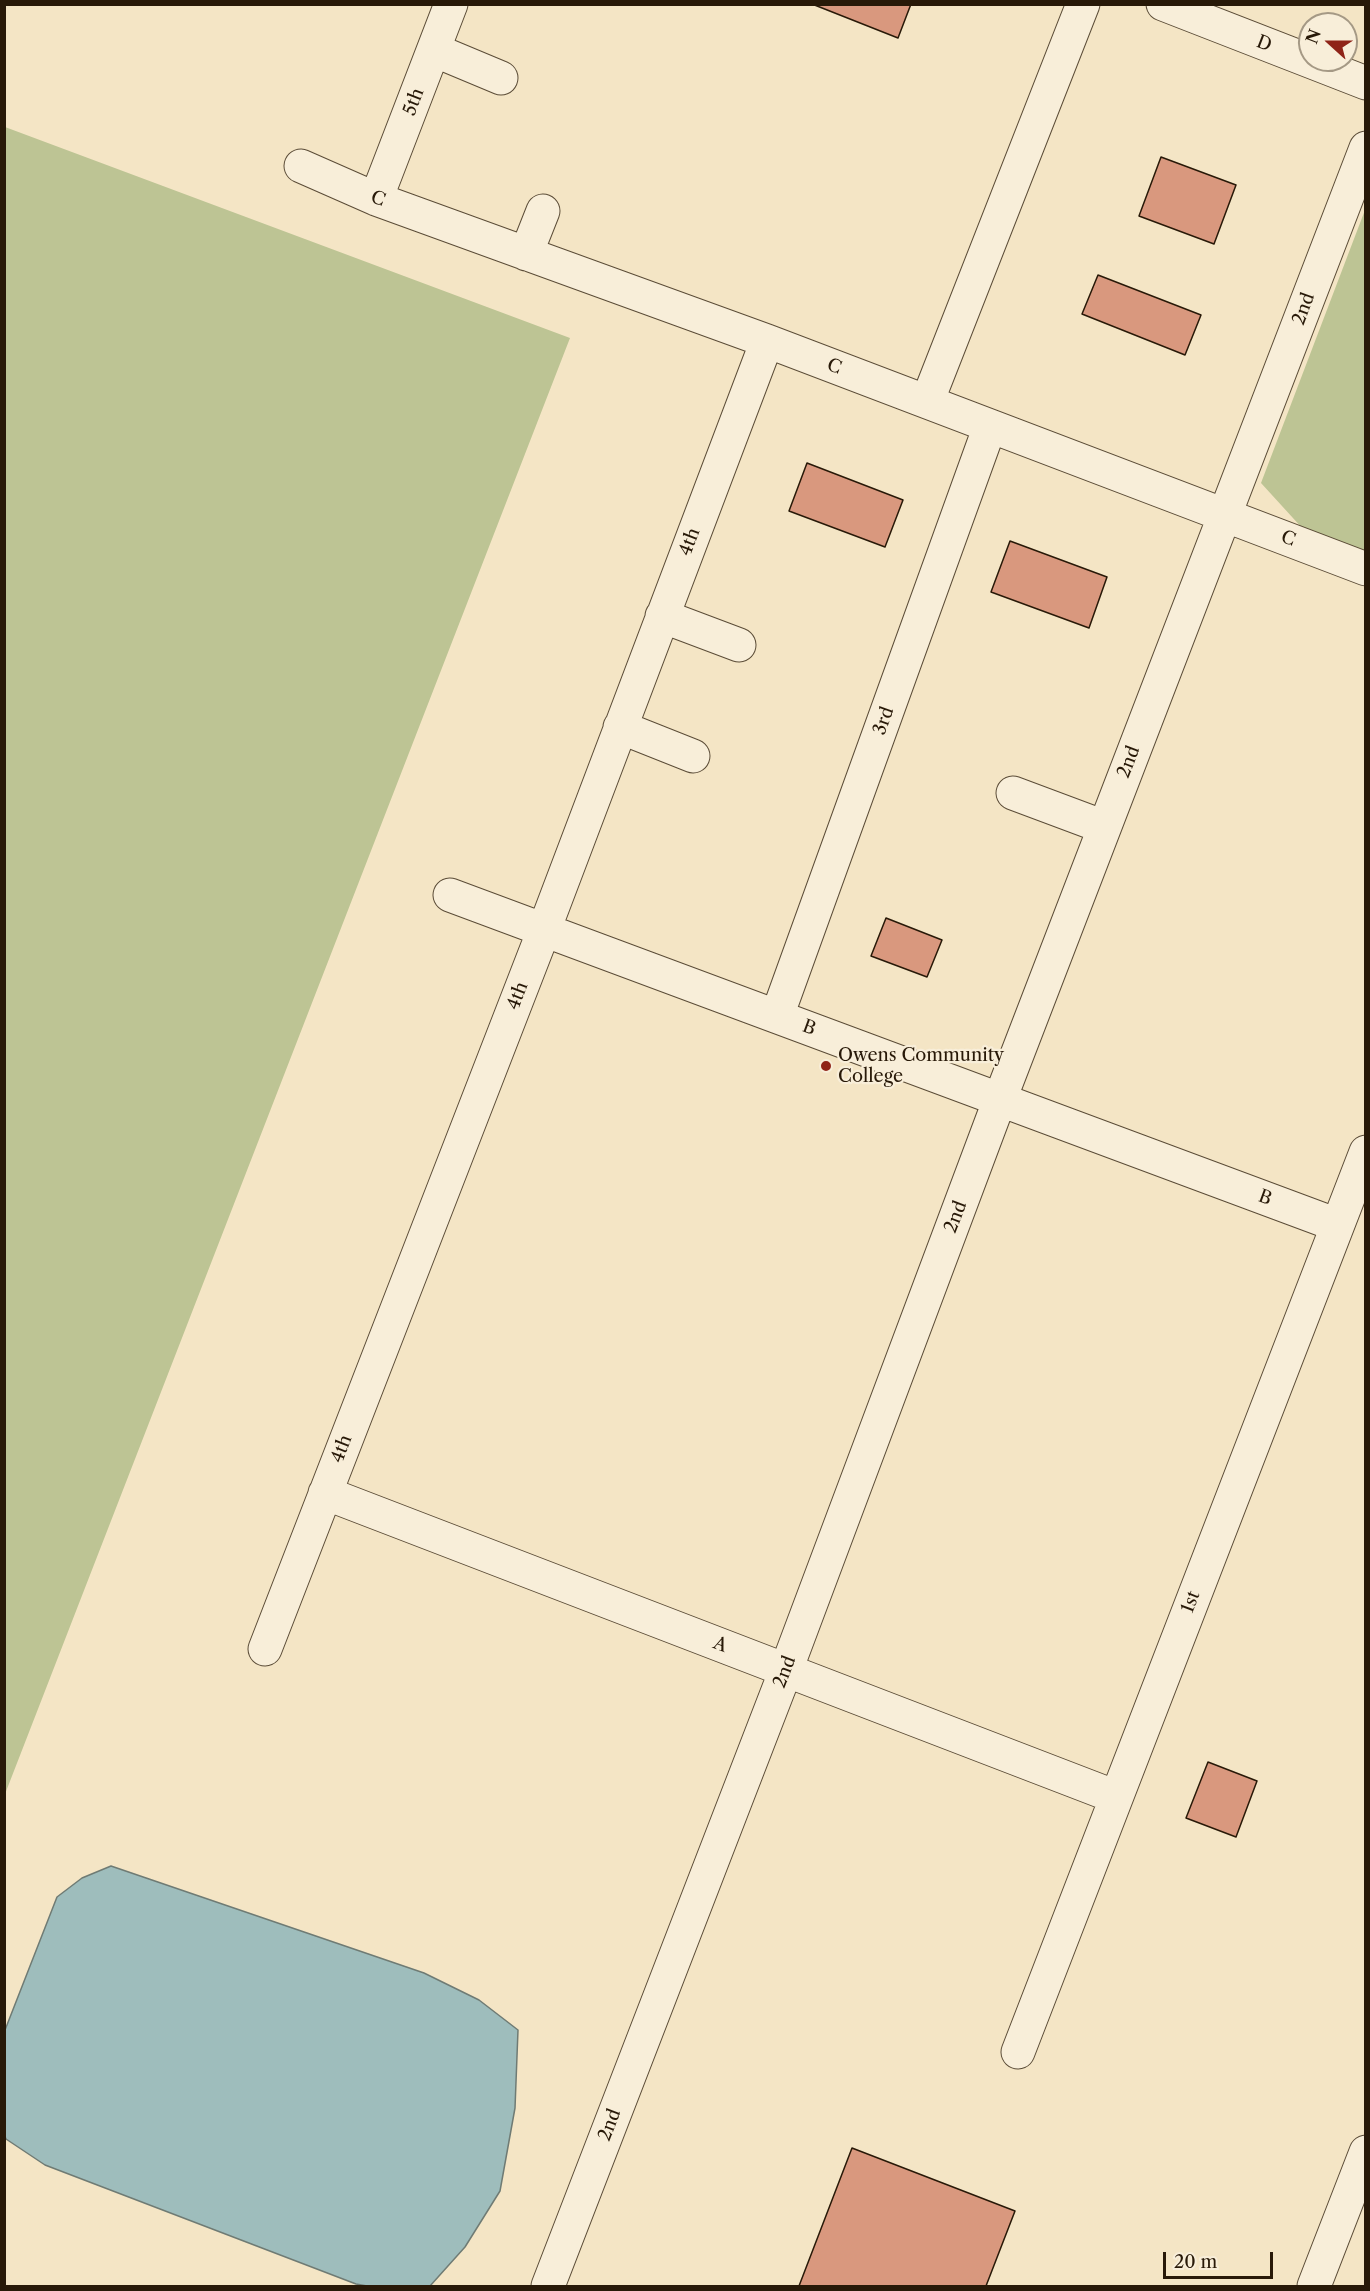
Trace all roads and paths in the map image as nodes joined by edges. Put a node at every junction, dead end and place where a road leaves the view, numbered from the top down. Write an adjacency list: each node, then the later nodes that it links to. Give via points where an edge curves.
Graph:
1 (451, 4): 4 (street, 5th)
2 (1083, 4): 13 (street)
3 (1163, 4): 6 (street, D)
4 (434, 50): 5 (street); 9 (street, 5th)
5 (501, 78)
6 (1365, 83)
7 (1365, 148): 15 (street, 2nd)
8 (302, 166): 9 (street, C)
9 (376, 199): 11 (street, C)
10 (543, 211): 11 (street)
11 (526, 254): 12 (street, C)
12 (767, 341): 13 (street, C); 17 (street, 4th)
13 (927, 402): 14 (street, C)
14 (990, 426): 15 (street, C); 25 (street, 3rd)
15 (1224, 515): 16 (street, C); 22 (street, 2nd)
16 (1365, 569)
17 (662, 616): 18 (street); 19 (street, 4th)
18 (739, 645)
19 (620, 727): 20 (street); 24 (street, 4th)
20 (693, 756)
21 (1013, 793): 22 (street)
22 (1104, 827): 26 (street, 2nd)
23 (450, 895): 24 (street, B)
24 (544, 930): 25 (street, B); 29 (street, 4th)
25 (777, 1016): 26 (street, B)
26 (1000, 1099): 28 (street, B); 31 (street, 2nd)
27 (1365, 1152): 28 (street, 1st)
28 (1337, 1225): 32 (street, 1st)
29 (325, 1493): 30 (street, 4th); 31 (street, A)
30 (265, 1649)
31 (786, 1670): 32 (street, A); 35 (street, 2nd)
32 (1116, 1797): 33 (street, 1st)
33 (1018, 2052)
34 (1365, 2152): 36 (street)
35 (548, 2286)
36 (1314, 2286)

